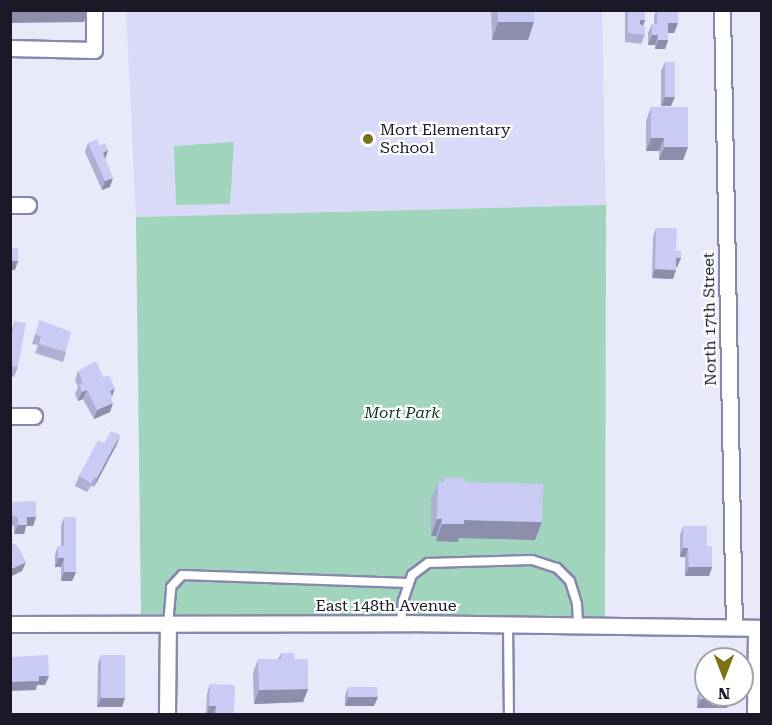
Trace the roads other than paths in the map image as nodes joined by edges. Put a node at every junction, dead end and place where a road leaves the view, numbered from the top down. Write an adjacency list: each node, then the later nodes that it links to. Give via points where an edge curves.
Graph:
1 (94, 10): 3 (street, via 93,50)
2 (722, 10): 14 (street, North 17th Street)
3 (10, 48)
4 (10, 205): 5 (street)
5 (28, 205)
6 (10, 416): 7 (street)
7 (34, 416)
8 (408, 583): 9 (lane); 12 (lane, via 182,575 171,587); 13 (lane, via 418,568 436,561 546,563 570,581)
9 (401, 623): 11 (street, East 148th Avenue); 12 (street, East 148th Avenue)
10 (10, 624): 12 (street, East 148th Avenue)
11 (508, 624): 13 (street, East 148th Avenue); 17 (lane)
12 (168, 625): 16 (street)
13 (578, 625): 14 (street, East 148th Avenue)
14 (734, 627): 15 (street, East 148th Avenue)
15 (759, 628): 18 (street)
16 (167, 714)
17 (509, 714)
18 (755, 714)

